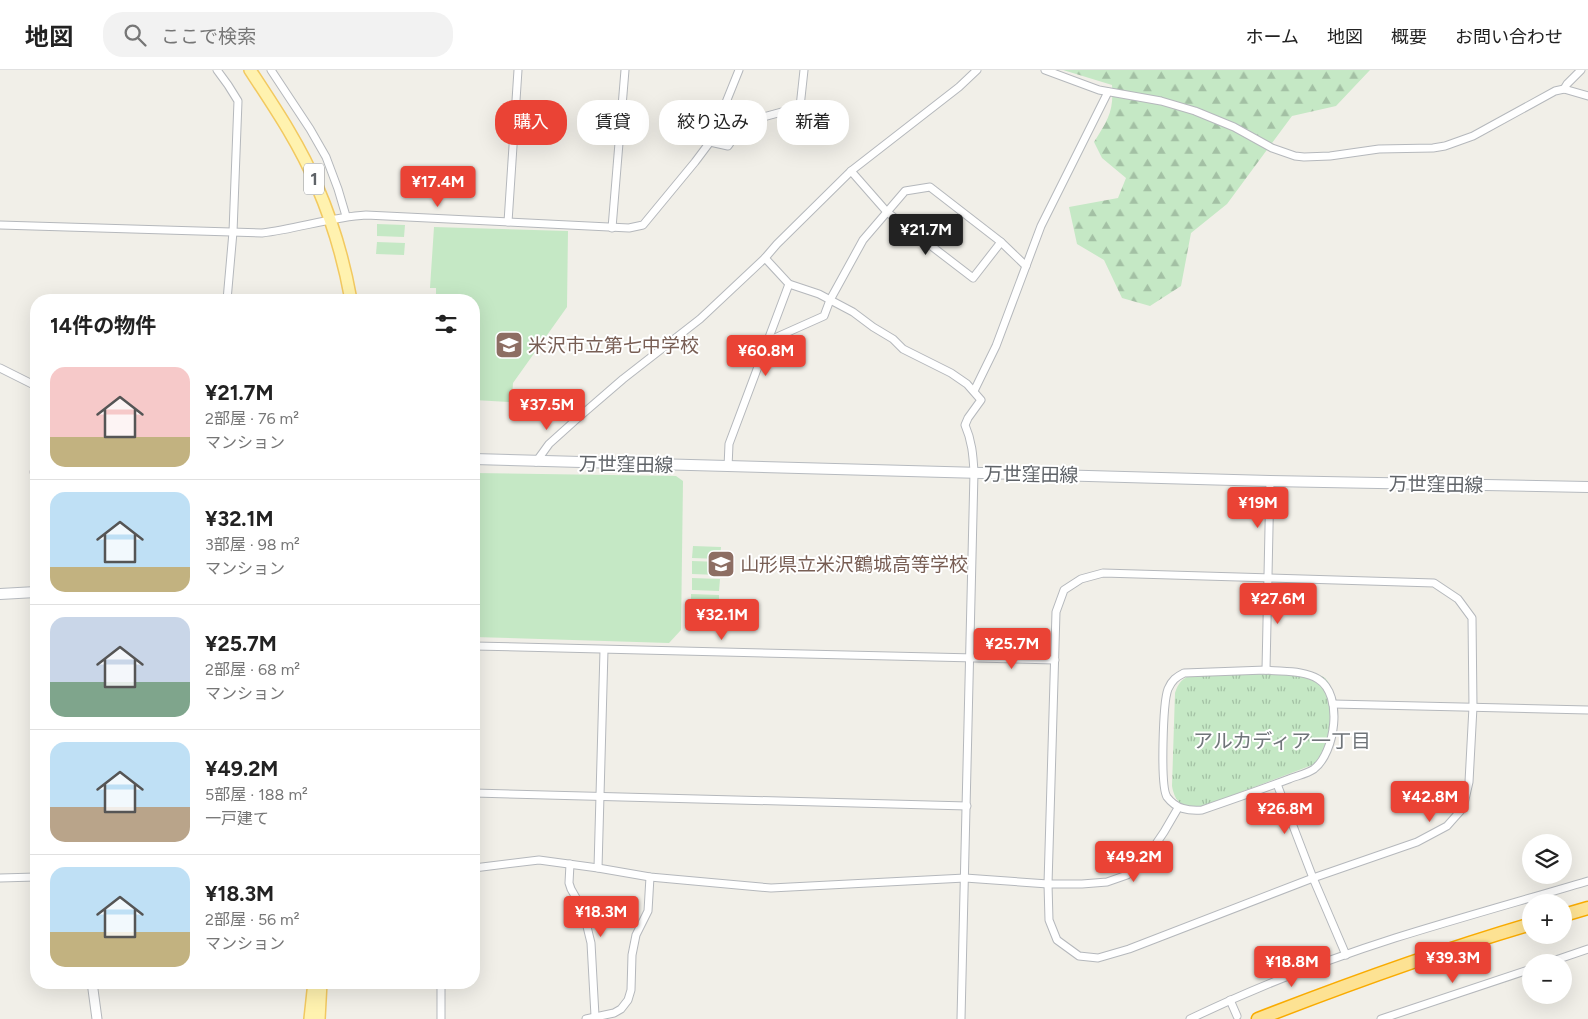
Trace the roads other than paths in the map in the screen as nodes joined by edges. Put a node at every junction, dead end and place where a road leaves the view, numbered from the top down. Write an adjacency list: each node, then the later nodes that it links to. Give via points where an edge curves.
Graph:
1 (217, 70): 24 (street, via 238,101)
2 (250, 70): 20 (main road, 1, via 292,135)
3 (271, 70): 19 (street, via 326,157)
4 (518, 70): 21 (street)
5 (625, 70): 23 (street)
6 (738, 70): 14 (street)
7 (804, 70): 15 (street, via 800,107)
8 (977, 70): 17 (street)
9 (1045, 70): 12 (street)
10 (1581, 70): 11 (street)
11 (1564, 89): 12 (street, via 1554,91 1473,136 1445,146 1379,149 1315,157 1295,156 1272,148 1195,111 1161,101); 13 (street)
12 (1108, 92): 27 (street, via 1041,226)
13 (1588, 96)
14 (726, 100)
15 (767, 116)
16 (708, 145): 23 (street, via 643,225)
17 (851, 171): 18 (street); 26 (street)
18 (887, 212): 25 (street, via 904,191 930,187); 25 (street, via 973,278); 31 (street, via 863,240)
19 (346, 216): 20 (street); 21 (street)
20 (330, 220): 24 (street, via 271,232); 30 (main road, 1)
21 (508, 222): 23 (street)
22 (0, 225): 24 (street)
23 (612, 228)
24 (233, 232): 29 (street)
25 (1001, 242): 27 (street)
26 (764, 258): 28 (street); 37 (street, via 700,319 564,430)
27 (1026, 266): 35 (street, via 996,346)
28 (789, 284): 31 (street); 32 (street)
29 (228, 294)
30 (350, 294)
31 (830, 300): 32 (street, via 824,316); 35 (street)
32 (768, 341): 38 (street, via 729,444)
33 (0, 368): 34 (street)
34 (30, 383)
35 (974, 391): 39 (street, via 981,400 965,425 973,451)
36 (480, 459): 37 (main road, 万世窪田線)
37 (536, 462): 38 (main road, 万世窪田線)
38 (728, 466): 39 (main road, 万世窪田線)
39 (974, 472): 40 (main road, 万世窪田線); 47 (street)
40 (1270, 481): 41 (main road, 万世窪田線); 42 (street)
41 (1588, 487)
42 (1269, 578): 48 (street, via 1103,573 1081,579 1064,590 1056,612); 49 (street); 51 (street, via 1434,583 1458,598 1472,618)
43 (30, 592): 44 (main road)
44 (0, 594)
45 (480, 646): 46 (street)
46 (604, 650): 47 (street); 55 (street)
47 (969, 658): 48 (street); 56 (street)
48 (1054, 660): 67 (street)
49 (1266, 670): 50 (street, via 1302,674 1319,680 1329,690); 57 (street, via 1184,673 1173,679 1167,691 1163,779 1166,796)
50 (1333, 704): 51 (street); 53 (street, via 1333,730 1326,755 1314,769)
51 (1473, 706): 52 (street); 65 (street, via 1469,782 1463,808 1448,826 1417,842)
52 (1588, 710)
53 (1277, 784): 57 (street, via 1202,810); 65 (street)
54 (480, 793): 55 (street)
55 (600, 796): 56 (street); 60 (street)
56 (966, 806): 64 (street)
57 (1178, 808): 67 (street, via 1145,860 1127,875 1108,882)
58 (570, 864): 59 (street, via 539,860); 60 (street); 83 (street, via 569,883 583,910 591,943)
59 (480, 867)
60 (598, 868): 62 (street)
61 (30, 877): 63 (street)
62 (650, 877): 64 (street, via 771,888); 84 (street, via 648,911 636,935 632,955 631,990 628,1000)
63 (0, 878)
64 (965, 878): 67 (street); 91 (street)
65 (1313, 878): 67 (street, via 1098,958 1079,956 1057,940 1048,920); 76 (street)
66 (1588, 881): 76 (street)
67 (1048, 884)
68 (1588, 908): 69 (highway)
69 (1572, 913)
70 (1588, 914): 71 (highway)
71 (1572, 919)
72 (1522, 927): 93 (highway, via 1343,986)
73 (1522, 934): 94 (highway, via 1427,963)
74 (1588, 949): 75 (street)
75 (1572, 954)
76 (1346, 955): 82 (street)
77 (1522, 972): 95 (street)
78 (93, 989): 86 (street)
79 (313, 989): 87 (main road)
80 (321, 989): 88 (main road)
81 (440, 989): 89 (street)
82 (1230, 1000): 85 (street); 92 (street)
83 (594, 1016): 84 (street); 90 (street)
84 (615, 1016)
85 (1237, 1016)
86 (97, 1019)
87 (310, 1019)
88 (319, 1019)
89 (441, 1019)
90 (586, 1019)
91 (961, 1019)
92 (1190, 1019)
93 (1258, 1019)
94 (1274, 1019)
95 (1381, 1019)

